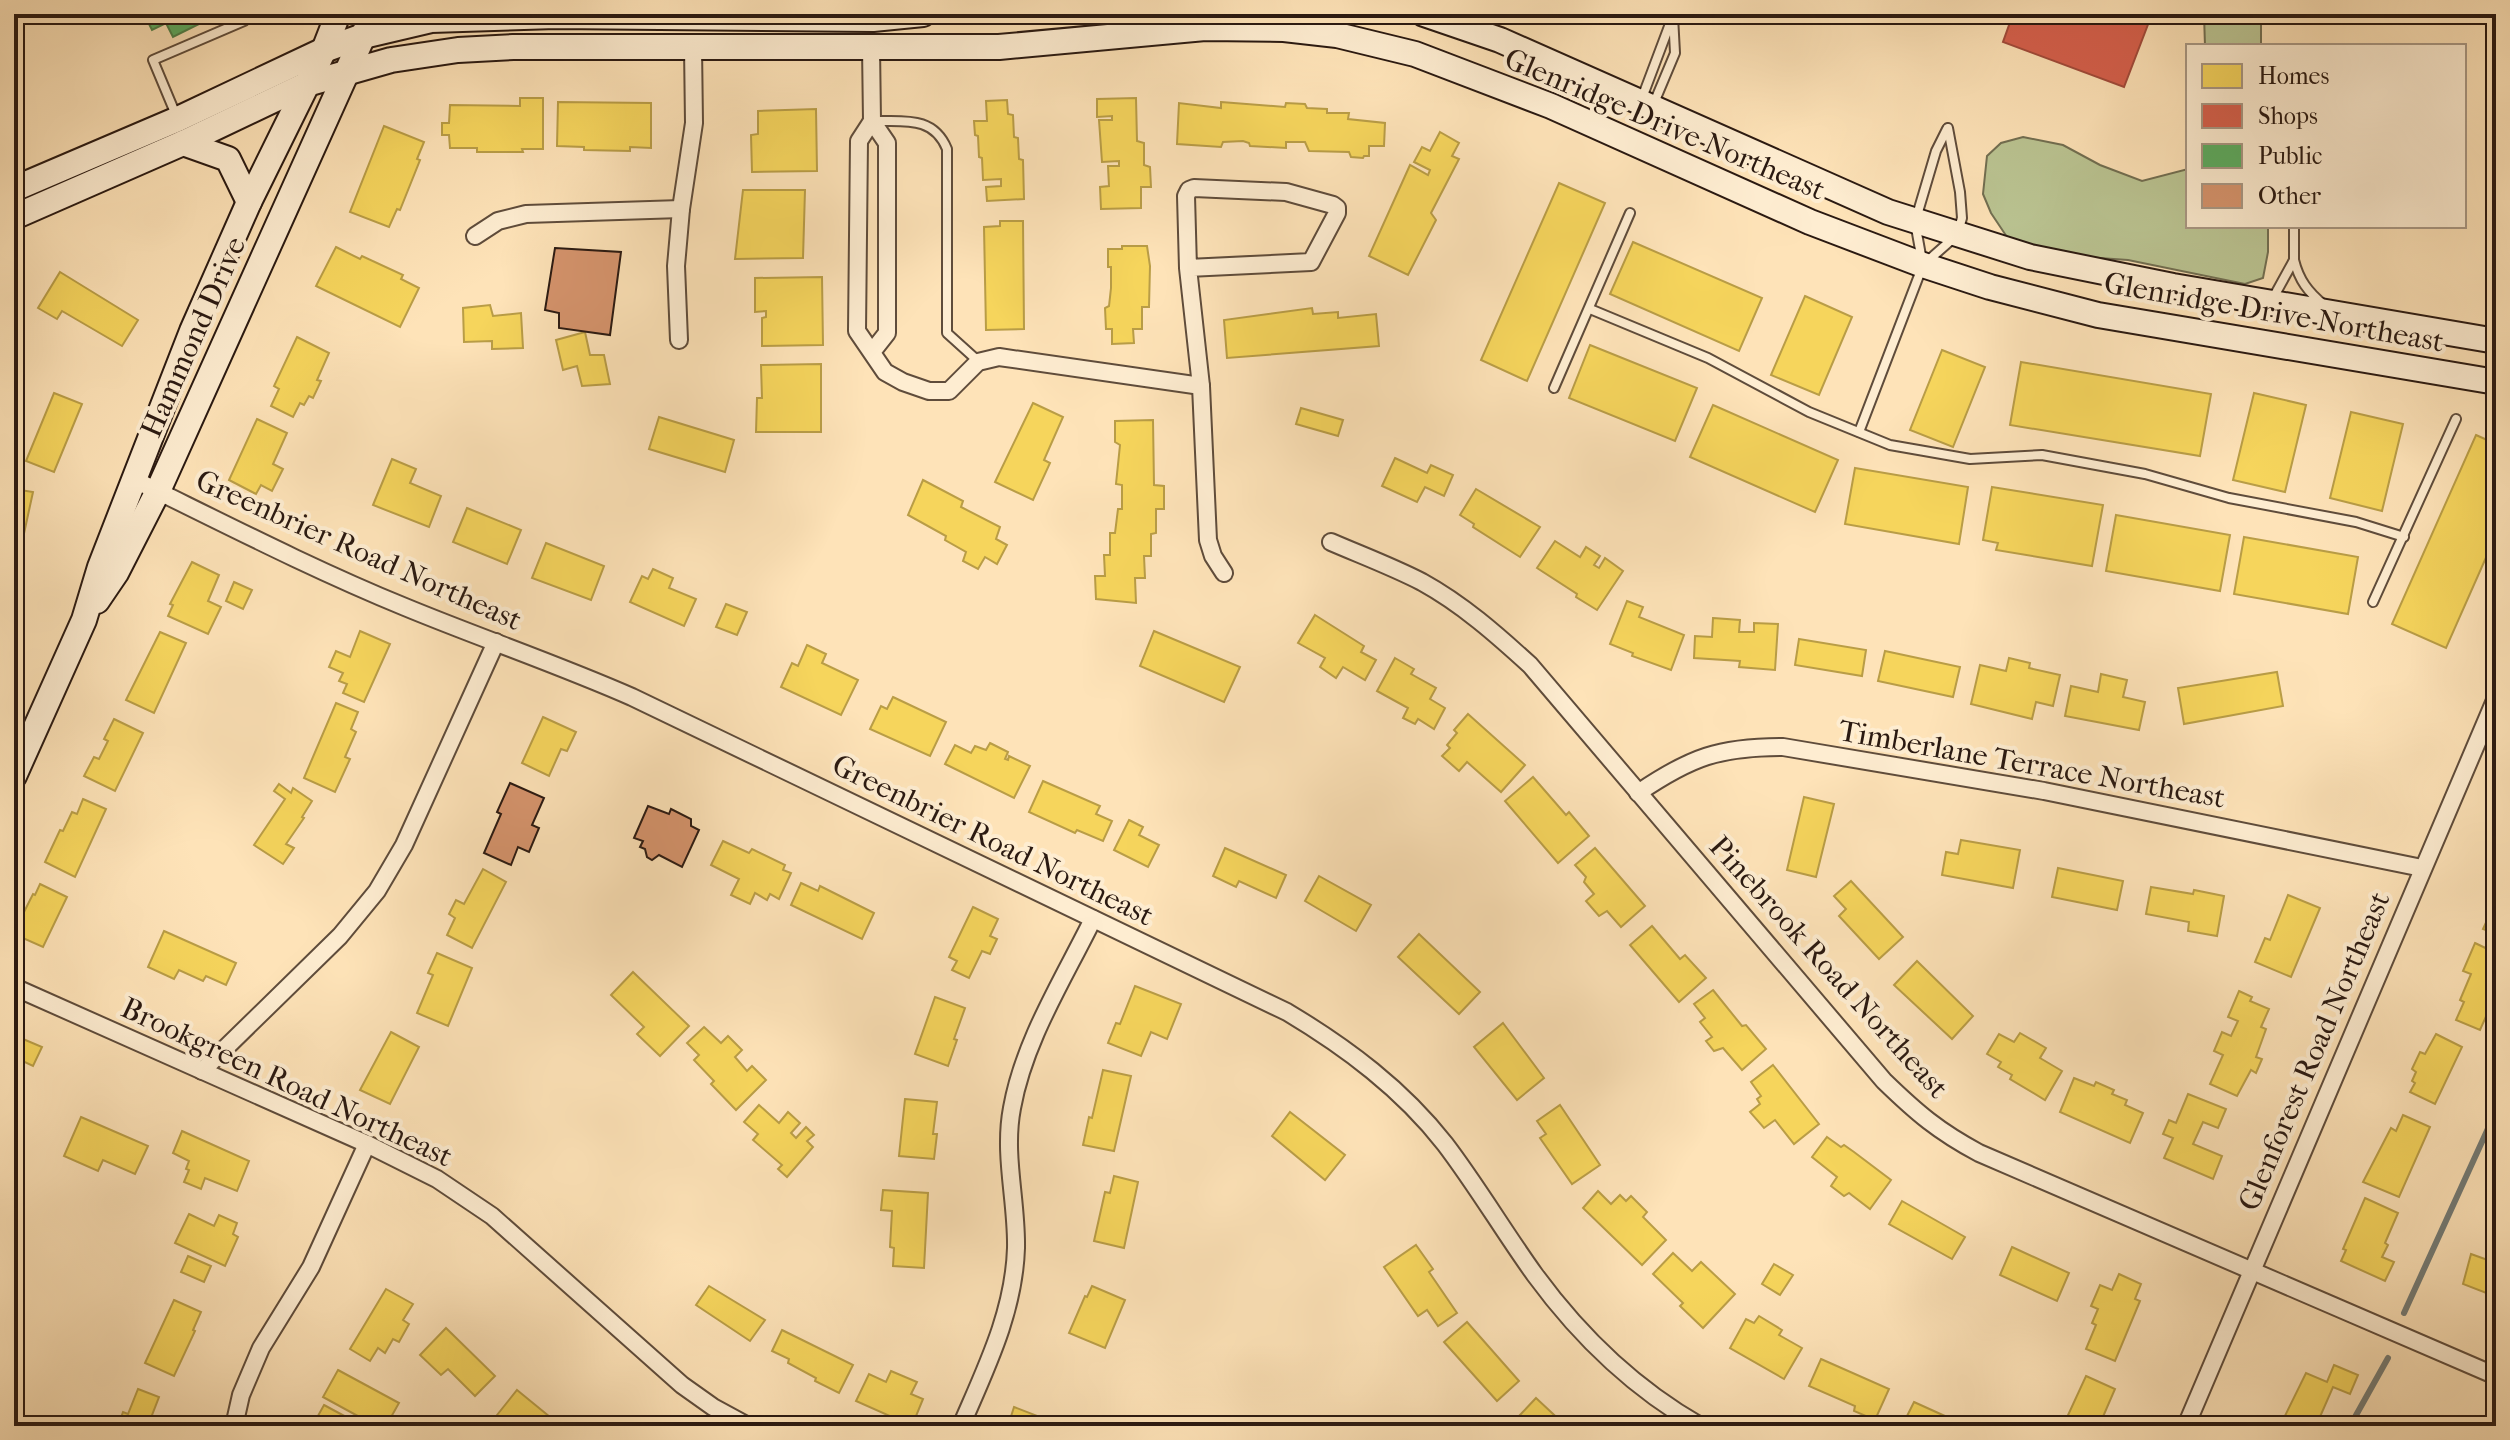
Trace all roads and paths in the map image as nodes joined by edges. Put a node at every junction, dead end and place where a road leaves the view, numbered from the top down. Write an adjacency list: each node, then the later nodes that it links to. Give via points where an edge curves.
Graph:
1 (250, 14): 15 (lane, via 153,60)
2 (338, 14): 10 (main road, Hammond Drive)
3 (923, 14): 5 (main road, Glenridge Drive Northeast)
4 (1424, 14): 13 (main road, Glenridge Drive Northeast, via 1500,40)
5 (890, 16): 6 (main road, Glenridge Drive Northeast)
6 (428, 17): 7 (main road, Glenridge Drive Northeast)
7 (368, 25): 10 (main road, Glenridge Drive Northeast); 11 (main road, Hammond Drive)
8 (693, 47): 9 (main road, Glenridge Drive Northeast); 11 (main road, Glenridge Drive Northeast, via 458,50); 18 (street, via 694,123)
9 (871, 47): 14 (street); 26 (main road, Glenridge Drive Northeast, via 999,47 1205,28 1337,35 1415,54 1551,106 1810,222)
10 (324, 50): 12 (main road, Hammond Drive); 15 (main road, Glenridge Drive Northeast)
11 (347, 72): 12 (main road, Glenridge Drive Northeast); 41 (main road, Hammond Drive)
12 (307, 84): 15 (main road, Glenridge Drive Northeast); 17 (main road, Hammond Drive)
13 (1646, 105): 13 (lane, via 1675,53 1673,16); 21 (main road, Glenridge Drive Northeast)
14 (872, 121): 33 (street, via 859,141 857,331); 33 (street, via 887,143 887,333); 34 (lane, via 918,122 942,136 947,149 947,333)
15 (181, 131): 16 (main road, Glenridge Drive Northeast); 17 (main road, via 228,159); 20 (main road, Glenridge Drive Northeast)
16 (14, 189)
17 (249, 202): 40 (main road, Hammond Drive)
18 (681, 209): 24 (street, via 526,214 498,221); 31 (street, via 676,266)
19 (1630, 213): 29 (lane)
20 (14, 217)
21 (1915, 222): 23 (main road, Glenridge Drive Northeast); 23 (lane, via 1948,128 1960,192); 26 (lane)
22 (2294, 228): 25 (lane)
23 (1957, 235): 26 (lane); 28 (main road, Glenridge Drive Northeast, via 2045,260)
24 (475, 236)
25 (2294, 260): 28 (lane); 30 (lane, via 2310,293)
26 (1923, 265): 35 (main road, Glenridge Drive Northeast, via 2098,315); 39 (lane)
27 (1188, 268): 27 (street, via 1189,190 1286,192 1337,208 1311,262); 36 (street)
28 (2270, 303): 30 (main road, Glenridge Drive Northeast)
29 (1590, 309): 37 (lane); 39 (lane, via 1708,358 1809,412)
30 (2334, 313): 32 (main road, Glenridge Drive Northeast)
31 (679, 340)
32 (2496, 341)
33 (872, 352): 34 (street, via 885,372 929,391 949,391)
34 (978, 362): 36 (street, via 999,357)
35 (2496, 382)
36 (1201, 386): 44 (street, via 1208,540)
37 (1554, 388)
38 (2456, 419): 42 (lane)
39 (1859, 432): 42 (lane, via 1890,445 1970,459 2042,455 2145,474)
40 (133, 479): 41 (street, Greenbrier Road Northeast); 46 (main road, Hammond Drive)
41 (158, 491): 46 (main road, Hammond Drive, via 116,573); 47 (street, Greenbrier Road Northeast, via 318,569)
42 (2404, 537): 45 (lane)
43 (1331, 542): 50 (street, Pinebrook Road Northeast, via 1421,582 1490,628 1530,665)
44 (1224, 573)
45 (2373, 602)
46 (84, 620): 49 (main road, Hammond Drive)
47 (496, 642): 52 (street, Greenbrier Road Northeast, via 632,697); 54 (street, via 404,845 377,891 340,936)
48 (2496, 698): 51 (street, Glenforest Road Northeast)
49 (14, 776)
50 (1638, 793): 51 (street, Timberlane Terrace Northeast, via 1706,755 1783,747 2044,791); 56 (street, Pinebrook Road Northeast, via 1884,1081 1922,1118 1979,1153)
51 (2422, 868): 56 (street, Glenforest Road Northeast)
52 (1093, 919): 60 (street, via 1018,1080 1008,1143 1016,1247 1010,1301); 61 (street, Greenbrier Road Northeast, via 1287,1012 1373,1070 1445,1144 1571,1320 1621,1369)
53 (14, 987): 54 (street, Brookgreen Road Northeast)
54 (202, 1071): 55 (street, Brookgreen Road Northeast)
55 (367, 1144): 58 (street, via 311,1267 261,1348); 59 (street, Brookgreen Road Northeast, via 437,1179 492,1216 682,1385)
56 (2250, 1271): 57 (street, Pinebrook Road Northeast); 62 (street, Glenforest Road Northeast)
57 (2496, 1376)
58 (234, 1426)
59 (748, 1426)
60 (961, 1426)
61 (1700, 1426)
62 (2186, 1426)

